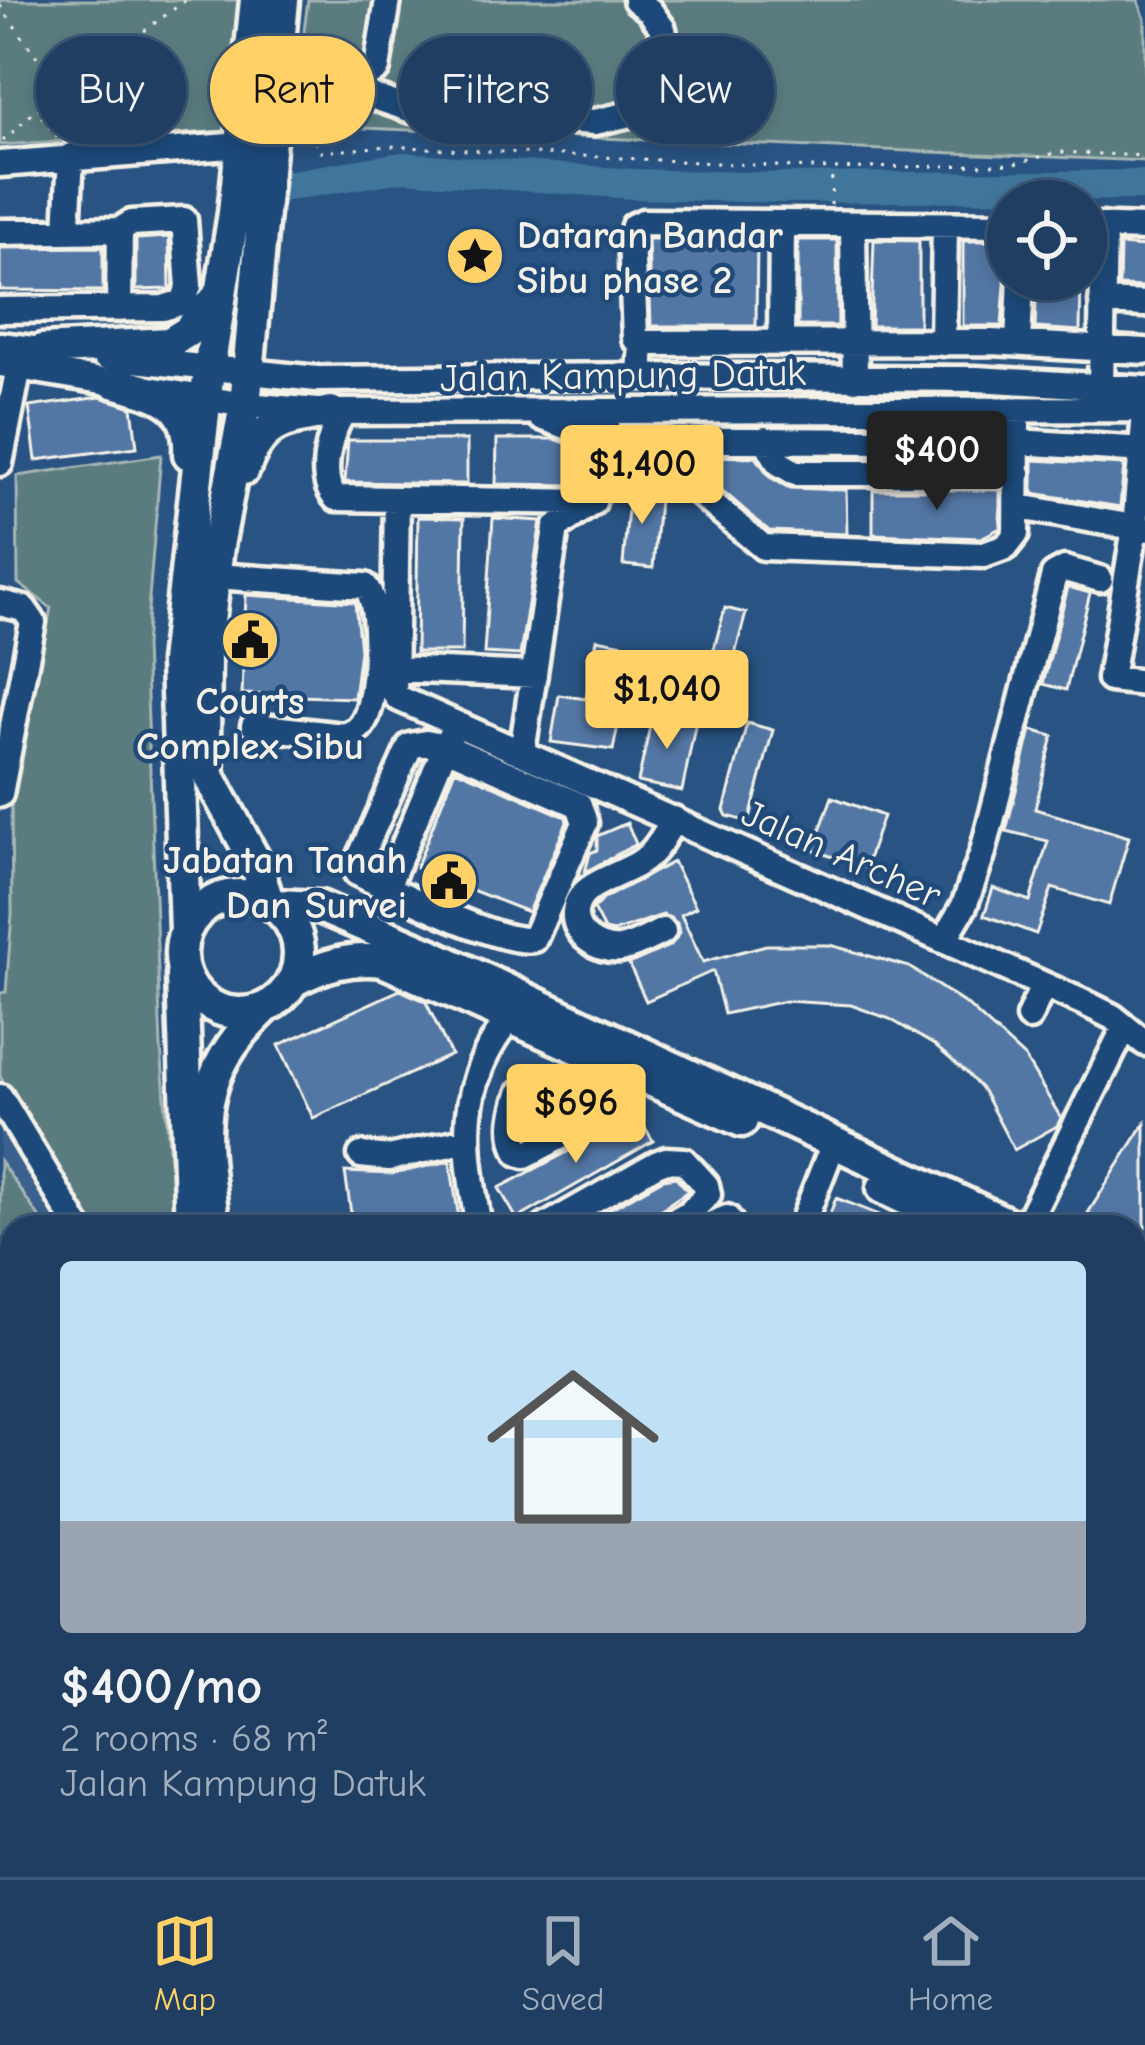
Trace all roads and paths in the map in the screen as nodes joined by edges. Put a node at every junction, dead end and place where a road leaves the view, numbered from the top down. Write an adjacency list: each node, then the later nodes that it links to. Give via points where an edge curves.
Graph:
1 (186, 0): 7 (path)
2 (256, 0): 16 (main road)
3 (283, 0): 8 (main road)
4 (388, 0): 10 (street)
5 (636, 0): 11 (street, via 663,28 668,56 657,98 630,115 595,122 412,110)
6 (0, 6): 9 (path)
7 (137, 36)
8 (279, 36)
9 (36, 57)
10 (375, 70)
11 (375, 97)
12 (36, 111): 13 (path)
13 (0, 143)
14 (269, 144): 51 (main road)
15 (316, 144): 20 (path, via 320,152 389,146)
16 (242, 146): 17 (street); 30 (main road)
17 (71, 156): 19 (street); 28 (street)
18 (1145, 156): 20 (path, via 1059,152 1014,164)
19 (0, 164)
20 (832, 170): 21 (path)
21 (842, 219): 22 (street); 24 (street); 38 (street)
22 (782, 225): 36 (street, via 634,226 635,338); 37 (street)
23 (987, 225): 24 (street)
24 (946, 226): 39 (street)
25 (1107, 226): 26 (street)
26 (1145, 228)
27 (120, 230): 28 (street); 34 (street); 34 (street, via 184,220 189,286 178,304)
28 (67, 231): 29 (street)
29 (0, 232)
30 (221, 292): 44 (main road, via 169,343); 48 (main road)
31 (1020, 300): 40 (street)
32 (1102, 302): 33 (street); 42 (street)
33 (1145, 304)
34 (119, 309): 35 (street)
35 (0, 310)
36 (642, 343): 37 (street); 45 (street)
37 (781, 343): 38 (street)
38 (854, 343): 39 (street); 46 (street)
39 (943, 343): 40 (street)
40 (1018, 344): 42 (street)
41 (0, 345): 44 (street)
42 (1102, 347): 43 (street); 49 (street)
43 (1145, 351)
44 (20, 360): 47 (street); 48 (street); 57 (street)
45 (640, 376): 46 (street, Jalan Kampung Datuk); 51 (street, Jalan Kampung Datuk, via 317,380)
46 (856, 380): 52 (street, Jalan Kampung Datuk)
47 (113, 382): 48 (street); 73 (main road, via 160,395 186,422)
48 (207, 383): 51 (street); 73 (main road)
49 (1101, 386): 50 (street, Jalan Kampung Datuk); 52 (street, Jalan Kampung Datuk)
50 (1145, 388)
51 (247, 390): 56 (street, Jalan Kampung Datuk); 71 (main road)
52 (1017, 394): 53 (street, Jalan Kampung Datuk); 55 (street, Jalan Kampung Datuk); 61 (street)
53 (610, 409): 54 (street, Jalan Kampung Datuk); 59 (street)
54 (521, 410): 56 (street, Jalan Kampung Datuk); 59 (street)
55 (1145, 411): 62 (street)
56 (338, 412): 65 (street, via 331,495); 71 (main road, via 274,423 261,434)
57 (4, 421): 63 (street)
58 (765, 439): 60 (street); 61 (street); 64 (street, via 779,463 796,472)
59 (602, 440): 60 (street); 67 (street)
60 (675, 440): 68 (street, via 683,479 751,540 776,550 984,555 1013,542)
61 (1017, 442): 62 (street); 64 (street)
62 (1143, 450): 70 (street)
63 (0, 463)
64 (1018, 473): 68 (street)
65 (398, 500): 66 (street); 76 (street)
66 (543, 502): 67 (street); 69 (street)
67 (593, 502): 69 (street)
68 (1019, 507): 70 (street)
69 (556, 528): 75 (street)
70 (1140, 529): 77 (street, via 1110,679)
71 (216, 561): 79 (street, via 365,586 374,602 370,702 355,733); 85 (main road, via 204,745 210,778)
72 (1100, 578): 91 (street, via 1054,574 983,852)
73 (183, 598): 92 (main road, via 176,696)
74 (0, 603): 78 (street, via 24,609 33,622)
75 (534, 675): 76 (street); 81 (street)
76 (395, 681): 80 (street, Jalan Archer)
77 (1145, 682)
78 (10, 685): 82 (street)
79 (254, 726)
80 (451, 735): 81 (street, Jalan Archer); 86 (street); 86 (street, via 410,746 356,867); 89 (street, via 579,805 585,824 534,939 521,942)
81 (522, 752): 84 (street, Jalan Archer)
82 (3, 760): 83 (street)
83 (0, 794)
84 (674, 819): 90 (street, via 649,856 588,889 575,905 582,935 606,947); 91 (street, Jalan Archer)
85 (256, 862): 87 (main road); 88 (main road)
86 (386, 887): 89 (street)
87 (271, 903): 88 (main road); 92 (main road, via 220,898 193,918); 94 (main road, via 296,931)
88 (320, 907): 93 (main road)
89 (449, 915): 93 (street)
90 (663, 931)
91 (945, 938): 95 (street, Jalan Archer)
92 (183, 944): 96 (main road, via 184,974 208,1004 226,1012); 106 (main road)
93 (430, 954): 113 (main road)
94 (293, 981): 96 (main road); 97 (main road, via 356,957 383,961)
95 (1043, 986): 98 (street); 99 (street, Jalan Archer)
96 (265, 1008): 107 (main road, via 233,1038 206,1106)
97 (511, 1017): 102 (street, via 476,1074); 104 (main road)
98 (1029, 1017)
99 (1139, 1037): 114 (street)
100 (0, 1097): 105 (street)
101 (512, 1123): 102 (street)
102 (467, 1131): 103 (street, via 389,1158); 108 (street)
103 (361, 1155)
104 (827, 1160): 111 (street); 112 (main road)
105 (71, 1215)
106 (191, 1215)
107 (213, 1215)
108 (478, 1215)
109 (566, 1215): 110 (street, via 666,1160 684,1161 706,1185 708,1195)
110 (685, 1215)
111 (806, 1215)
112 (939, 1215)
113 (989, 1215)
114 (1032, 1215)

